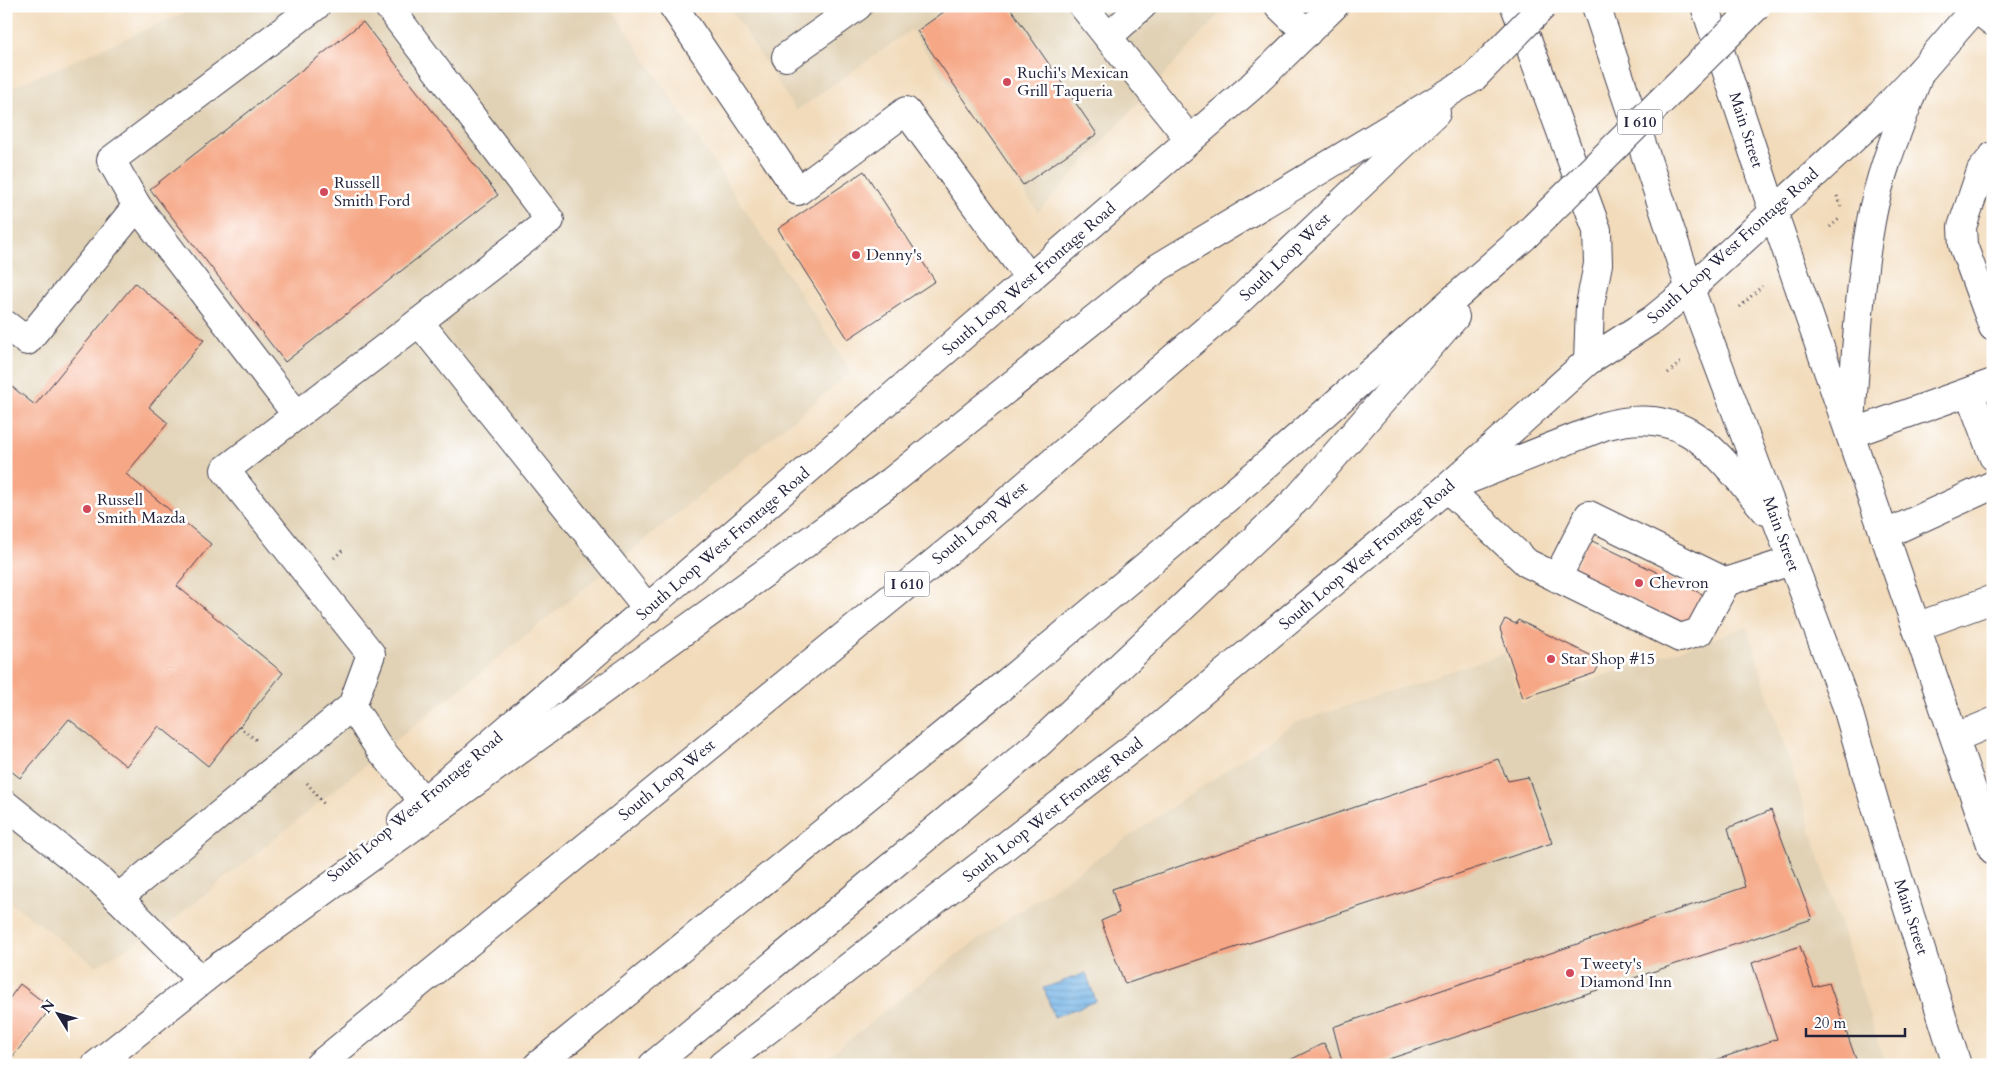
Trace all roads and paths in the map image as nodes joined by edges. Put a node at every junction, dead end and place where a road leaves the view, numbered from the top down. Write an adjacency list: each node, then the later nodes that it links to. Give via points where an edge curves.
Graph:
1 (316, 6): 24 (main road, via 111,160)
2 (388, 6): 31 (main road, via 550,220)
3 (673, 6): 27 (main road, via 798,190 906,111)
4 (858, 6): 17 (main road)
5 (1083, 6): 16 (main road)
6 (1142, 6): 16 (main road)
7 (1279, 6): 15 (main road)
8 (1334, 6): 15 (main road, South Loop West Frontage Road)
9 (1515, 6): 35 (main road, via 1597,230 1598,264 1590,305)
10 (1543, 6): 19 (main road, South Loop West / I 610, bridge)
11 (1596, 6): 29 (main road, Main Street)
12 (1705, 6): 25 (main road, Main Street)
13 (1757, 6): 26 (main road, I 610, bridge)
14 (1982, 12): 18 (main road, South Loop West Frontage Road)
15 (1307, 33): 22 (main road, South Loop West Frontage Road)
16 (1108, 38): 22 (main road)
17 (786, 57)
18 (1920, 72): 25 (main road, South Loop West Frontage Road); 39 (main road, via 1893,143 1871,219 1863,275)
19 (1473, 78): 62 (main road, via 1159,267 892,481); 65 (main road, South Loop West / I 610, via 1227,312 975,528)
20 (1987, 78): 21 (path)
21 (1993, 83)
22 (1190, 140): 27 (main road, South Loop West Frontage Road)
23 (1993, 156): 33 (main road, via 1981,171 1962,227 1963,245)
24 (137, 206): 32 (main road, via 27,341); 38 (main road)
25 (1774, 214): 29 (main road, South Loop West Frontage Road); 39 (main road, Main Street)
26 (1524, 237): 66 (main road, I 610, via 1257,472 995,692); 67 (main road, via 1298,498 1038,744)
27 (1030, 279): 49 (main road, South Loop West Frontage Road)
28 (1762, 286): 30 (path)
29 (1690, 290): 35 (main road, South Loop West Frontage Road, via 1647,323); 43 (main road, Main Street)
30 (1740, 307)
31 (419, 322): 38 (main road); 49 (main road)
32 (6, 325)
33 (1993, 326)
34 (1683, 360): 36 (path)
35 (1588, 361): 42 (main road, South Loop West Frontage Road)
36 (1668, 373)
37 (1981, 387): 39 (main road); 40 (main road)
38 (296, 414): 51 (main road, via 226,470 371,654)
39 (1850, 434): 44 (main road, Main Street)
40 (1993, 456)
41 (1993, 485): 44 (main road)
42 (1446, 488): 43 (main road, via 1604,426 1625,420 1647,419 1670,423 1708,444); 46 (main road, via 1527,563); 68 (main road, South Loop West Frontage Road, via 1157,729)
43 (1778, 525): 45 (main road, Main Street)
44 (1884, 535): 50 (main road, Main Street)
45 (1791, 561): 47 (main road); 63 (main road, Main Street, via 1847,707)
46 (1557, 578): 47 (main road, via 1680,638 1699,632); 47 (main road, via 1589,515)
47 (1726, 582)
48 (1993, 599): 50 (main road)
49 (648, 610): 57 (main road, South Loop West Frontage Road)
50 (1916, 627): 54 (main road, Main Street)
51 (352, 706): 57 (main road, via 379,748); 61 (main road)
52 (1993, 722): 54 (main road)
53 (239, 727): 55 (path)
54 (1955, 738): 60 (main road, Main Street)
55 (265, 747)
56 (306, 780): 58 (path)
57 (424, 802): 62 (main road, South Loop West Frontage Road)
58 (324, 804)
59 (6, 805): 61 (main road)
60 (1993, 850)
61 (118, 898): 62 (main road)
62 (201, 980): 64 (main road, South Loop West Frontage Road)
63 (1954, 1059)
64 (96, 1065)
65 (319, 1065)
66 (538, 1065)
67 (653, 1065)
68 (722, 1065)

